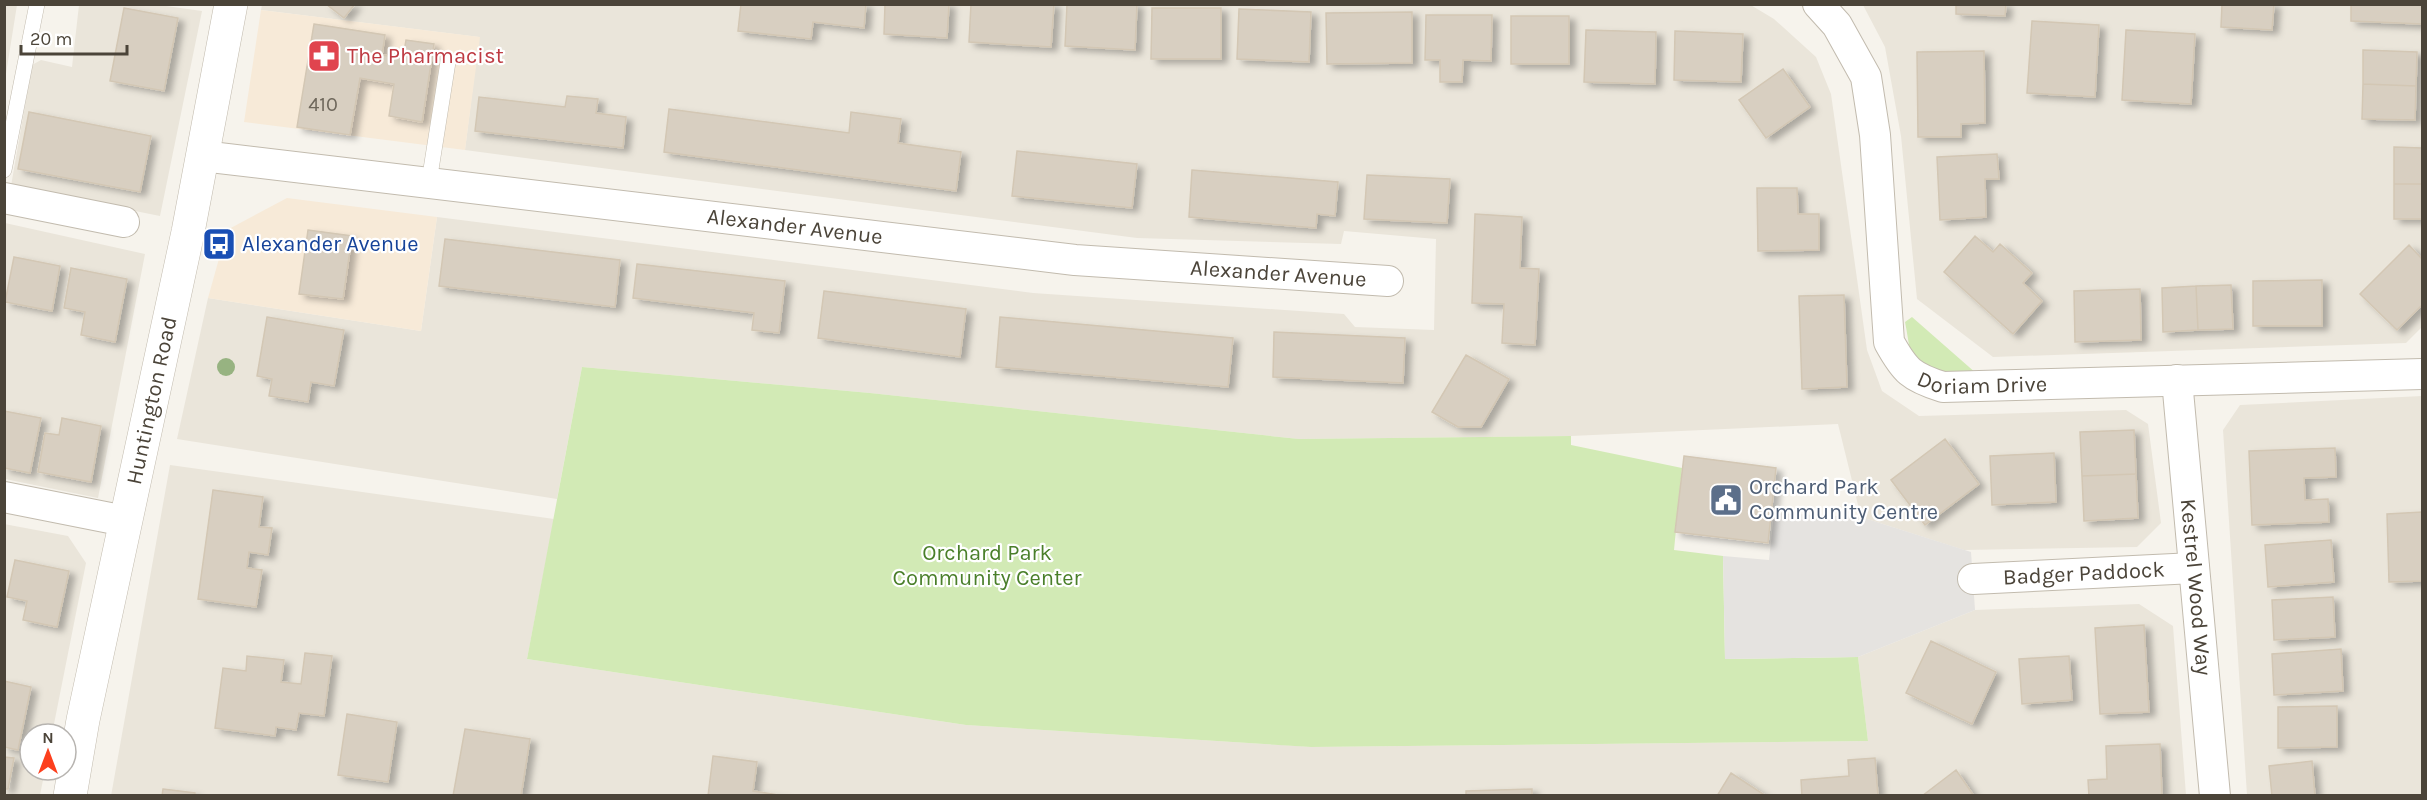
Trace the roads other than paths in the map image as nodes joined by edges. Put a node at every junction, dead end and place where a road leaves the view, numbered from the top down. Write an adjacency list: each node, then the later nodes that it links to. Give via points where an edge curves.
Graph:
1 (37, 4): 6 (lane)
2 (231, 4): 5 (street, Huntington Road)
3 (1828, 15): 12 (street, Doriam Drive, via 1866,77 1875,135 1889,342 1900,363 1918,380 1943,387)
4 (448, 62): 7 (lane)
5 (202, 156): 7 (street, Alexander Avenue); 14 (street, Huntington Road)
6 (4, 170)
7 (429, 182): 10 (street, Alexander Avenue, via 1075,260)
8 (4, 198): 9 (street)
9 (124, 222)
10 (1388, 281)
11 (2422, 374): 12 (street, Doriam Drive)
12 (2177, 380): 15 (street, Kestrel Wood Way)
13 (4, 496): 14 (street)
14 (125, 521): 17 (street, Huntington Road)
15 (2194, 568): 16 (street, Badger Paddock); 18 (street, Kestrel Wood Way)
16 (1973, 579)
17 (70, 795)
18 (2216, 795)

